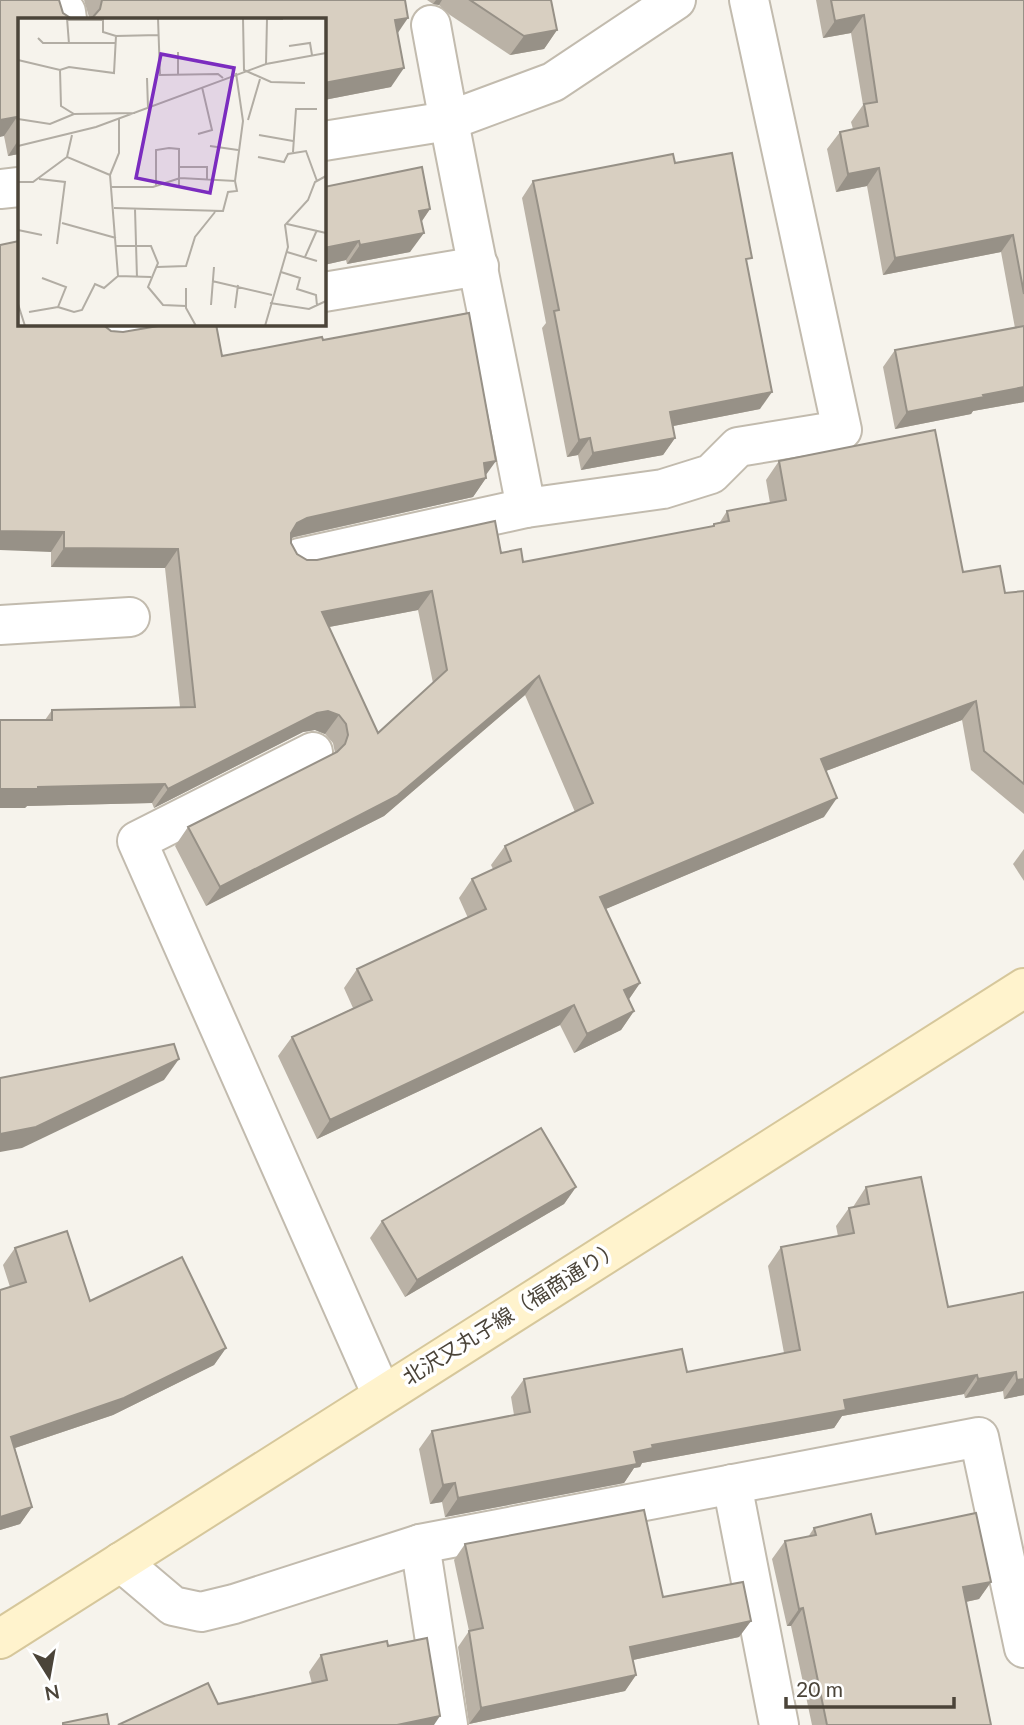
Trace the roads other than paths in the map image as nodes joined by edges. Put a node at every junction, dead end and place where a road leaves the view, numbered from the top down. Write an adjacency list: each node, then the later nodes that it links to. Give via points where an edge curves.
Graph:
1 (676, 0): 4 (street, via 553,82)
2 (749, 0): 12 (street, via 842,430 738,447 711,474 663,489)
3 (431, 25): 4 (street)
4 (448, 121): 5 (street); 8 (street)
5 (326, 141)
6 (18, 187): 7 (street)
7 (0, 189)
8 (479, 266): 9 (street); 12 (street)
9 (326, 292)
10 (105, 326): 11 (street, via 106,330)
11 (129, 326)
12 (526, 508): 13 (street)
13 (299, 558)
14 (130, 617): 15 (street)
15 (0, 625)
16 (313, 752): 18 (street, via 137,841)
17 (1024, 988): 18 (street, 北沢又丸子線（福商通り）)
18 (382, 1395): 21 (street, 北沢又丸子線（福商通り）)
19 (732, 1484): 20 (street); 23 (street, via 979,1437); 25 (street)
20 (420, 1544): 21 (street, via 201,1612 173,1606); 24 (street)
21 (121, 1562): 22 (street, 北沢又丸子線（福商通り）)
22 (0, 1639)
23 (1024, 1648)
24 (448, 1725)
25 (779, 1725)

